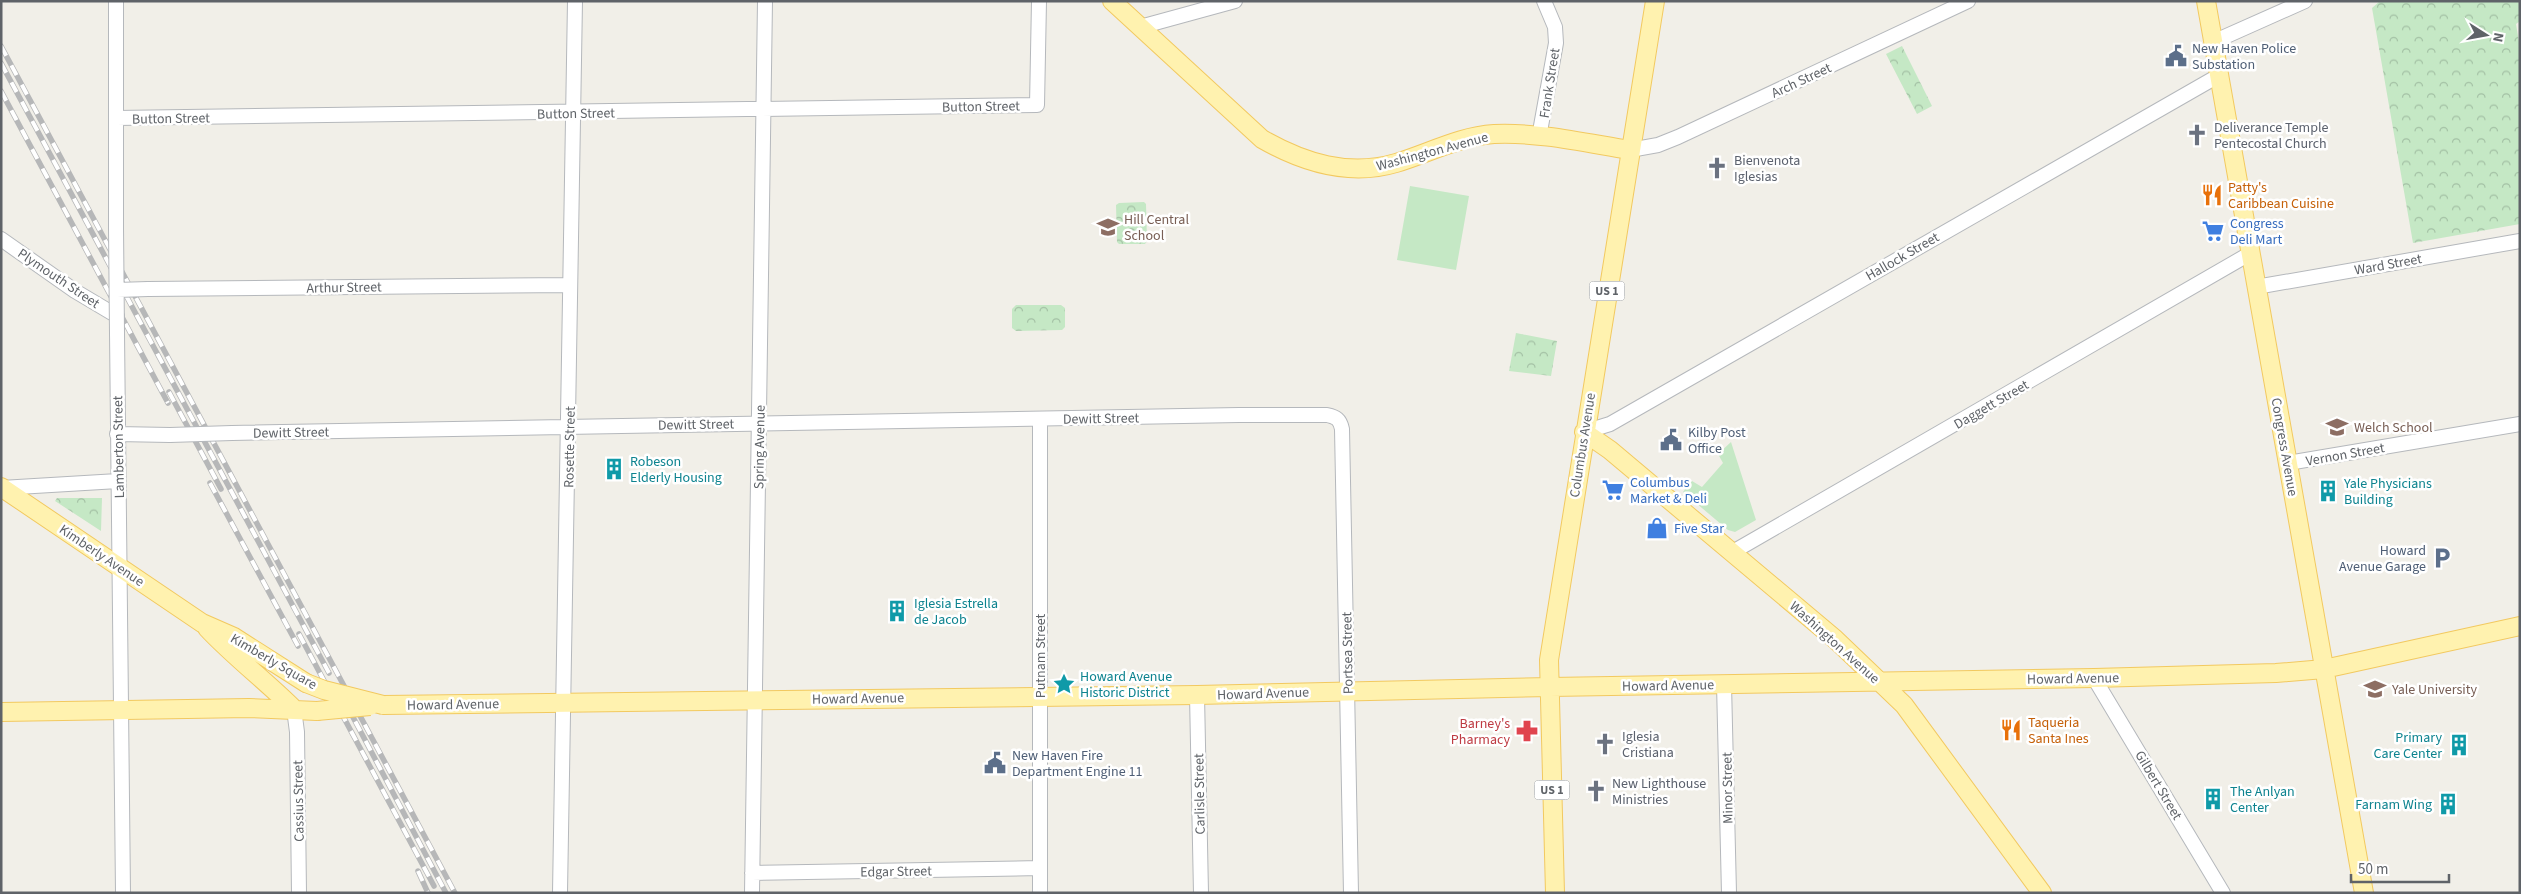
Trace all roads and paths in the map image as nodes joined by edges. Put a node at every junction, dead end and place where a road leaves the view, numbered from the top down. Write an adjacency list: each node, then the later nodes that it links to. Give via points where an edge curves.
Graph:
1 (116, 1): 17 (street, Lamberton Street)
2 (575, 1): 16 (street, Rosette Street)
3 (765, 1): 15 (street, Spring Avenue)
4 (1039, 1): 15 (street, Button Street, via 1037,106)
5 (1112, 1): 12 (main road, Washington Avenue)
6 (1236, 1): 12 (street)
7 (1544, 1): 18 (street, Frank Street, via 1555,27 1556,43)
8 (1655, 1): 19 (main road, Columbus Avenue / US 1)
9 (1968, 1): 19 (street, Arch Street, via 1678,137)
10 (2206, 1): 13 (main road, Congress Avenue)
11 (2305, 1): 13 (street)
12 (1140, 27): 18 (main road, Washington Avenue, via 1262,139 1290,155 1319,164 1353,169 1374,167 1474,137 1494,134)
13 (2213, 42): 14 (main road, Congress Avenue)
14 (2218, 76): 22 (main road, Congress Avenue); 32 (street, Hallock Street, via 1610,424)
15 (764, 110): 16 (street, Button Street); 29 (street, Spring Avenue)
16 (574, 113): 17 (street, Button Street); 23 (street, Rosette Street)
17 (116, 118): 25 (street, Lamberton Street, bridge)
18 (1539, 137): 19 (main road, Washington Avenue)
19 (1630, 150): 32 (main road, Columbus Avenue / US 1)
20 (1, 239): 26 (street, Plymouth Street)
21 (2520, 242): 24 (street, Ward Street)
22 (2250, 253): 24 (main road, Congress Avenue); 37 (street, Daggett Street)
23 (570, 285): 25 (street, Arthur Street, bridge); 31 (street, Rosette Street)
24 (2256, 287): 34 (main road, Congress Avenue)
25 (117, 290): 26 (street, Lamberton Street, bridge)
26 (112, 314): 33 (street, Lamberton Street, bridge, via 117,333)
27 (1334, 417): 28 (street, Dewitt Street, via 1327,414); 46 (street, Portsea Street, via 1342,429)
28 (1040, 419): 29 (street, Dewitt Street); 48 (street, Putnam Street)
29 (759, 423): 31 (street, Dewitt Street); 49 (street, Spring Avenue)
30 (2520, 424): 34 (street, Vernon Street)
31 (570, 426): 33 (street, Dewitt Street, bridge); 50 (street, Rosette Street)
32 (1584, 432): 37 (main road, Washington Avenue, via 1610,450); 45 (main road, Columbus Avenue / US 1, via 1549,660)
33 (118, 434): 35 (street, Lamberton Street)
34 (2288, 463): 41 (main road, Congress Avenue)
35 (118, 481): 36 (street); 38 (street, Lamberton Street)
36 (2, 488): 38 (main road, Kimberly Avenue)
37 (1732, 553): 43 (main road, Washington Avenue, via 1835,639)
38 (120, 566): 39 (main road, Kimberly Avenue); 53 (street, Lamberton Street)
39 (202, 623): 51 (main road, Kimberly Square, bridge, via 234,637 306,683); 52 (main road, Kimberly Square)
40 (2520, 626): 41 (main road, Howard Avenue)
41 (2324, 669): 42 (main road, Howard Avenue); 68 (main road, Congress Avenue)
42 (2094, 678): 43 (main road, Howard Avenue); 67 (street, Gilbert Street)
43 (1879, 682): 44 (main road, Howard Avenue); 66 (main road, Washington Avenue, via 1904,705)
44 (1724, 684): 45 (main road, Howard Avenue); 65 (street, Minor Street)
45 (1550, 687): 46 (main road, Howard Avenue); 64 (main road, Columbus Avenue / US 1)
46 (1348, 691): 47 (main road, Howard Avenue); 63 (street, Portsea Street)
47 (1197, 695): 48 (main road, Howard Avenue); 62 (street, Carlisle Street)
48 (1040, 696): 49 (main road, Howard Avenue); 55 (street, Putnam Street)
49 (754, 699): 50 (main road, Howard Avenue); 56 (street, Spring Avenue)
50 (564, 703): 51 (main road, Howard Avenue); 59 (street, Rosette Street)
51 (382, 705): 52 (main road, Howard Avenue, bridge)
52 (294, 709): 53 (main road, Howard Avenue); 58 (street, Cassius Street)
53 (120, 710): 54 (main road, Howard Avenue); 57 (street, Lamberton Street)
54 (1, 712)
55 (1040, 868): 56 (street, Edgar Street); 61 (street, Putnam Street)
56 (752, 873): 60 (street, Spring Avenue)
57 (124, 893)
58 (299, 893)
59 (560, 893)
60 (752, 893)
61 (1040, 893)
62 (1201, 893)
63 (1351, 893)
64 (1555, 893)
65 (1730, 893)
66 (2042, 893)
67 (2223, 893)
68 (2364, 893)

